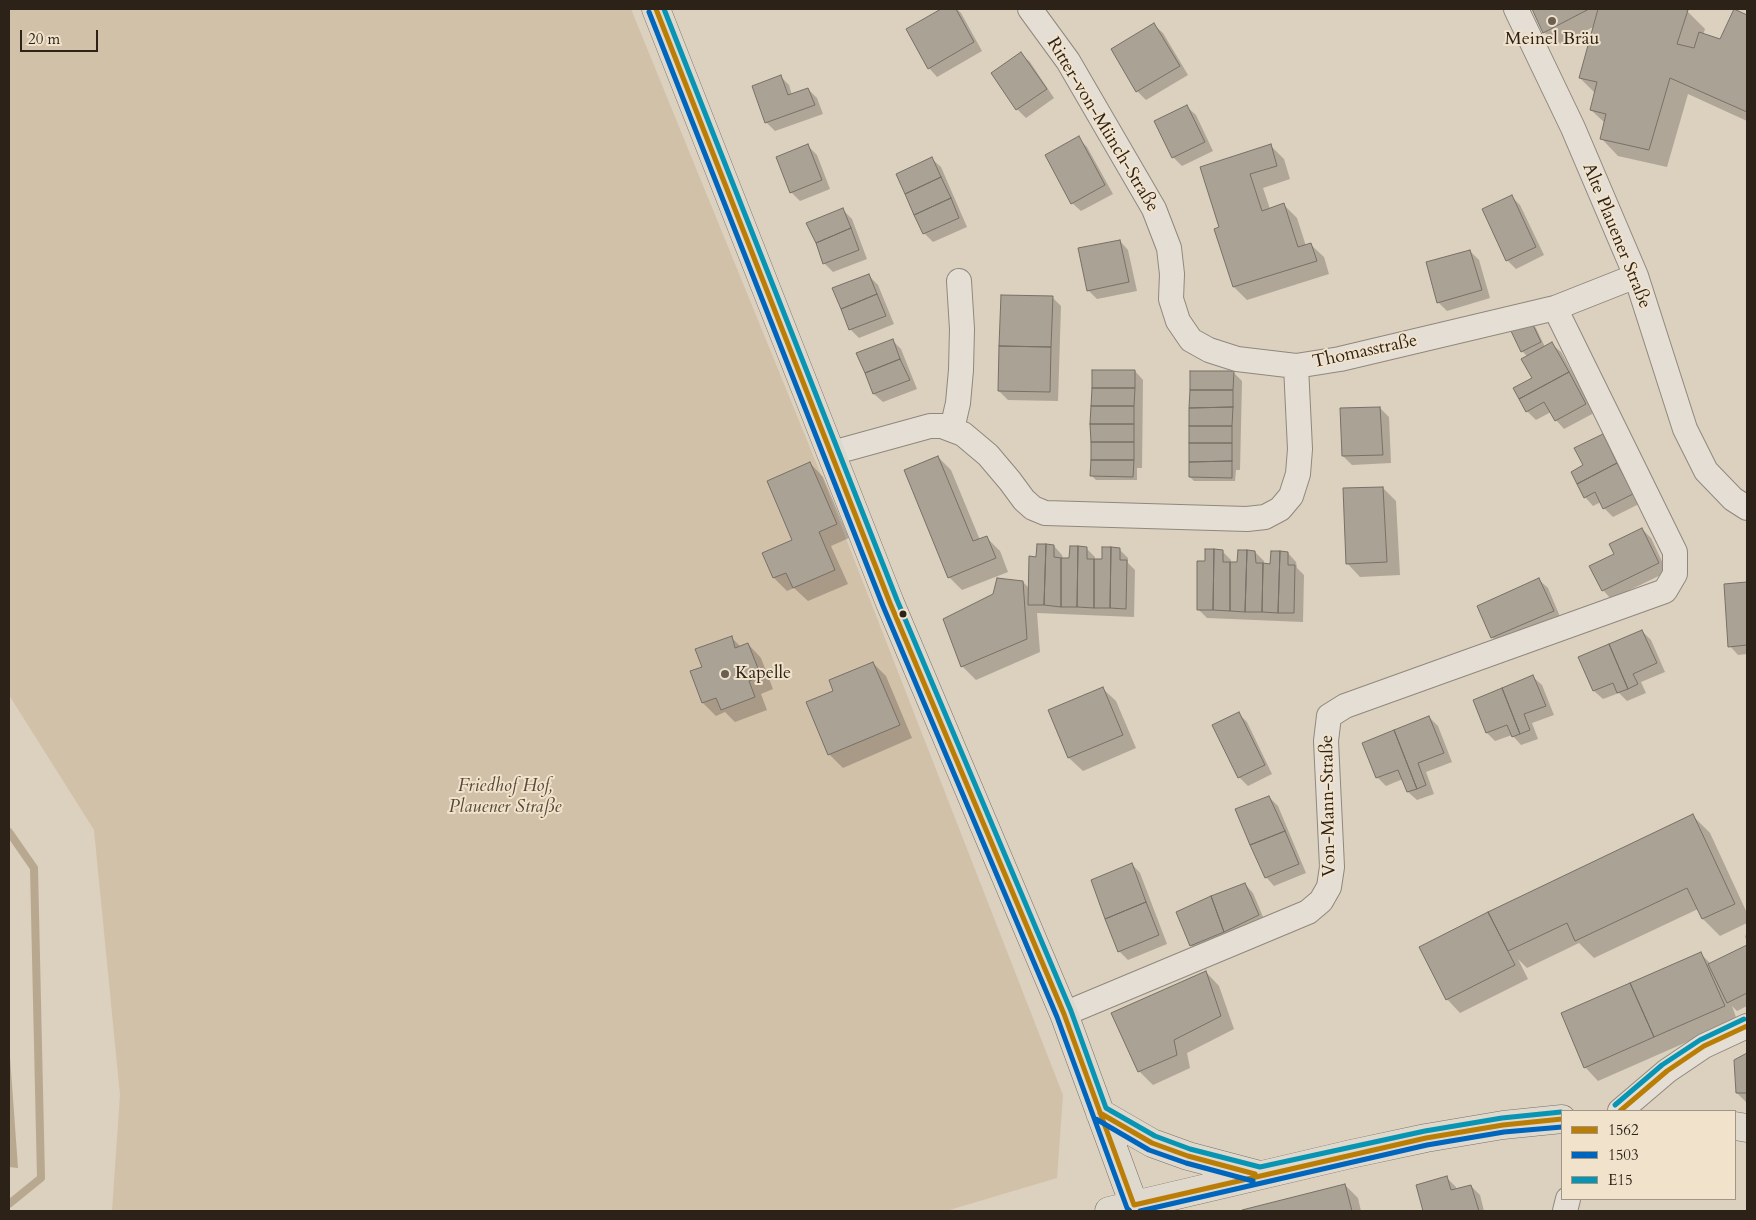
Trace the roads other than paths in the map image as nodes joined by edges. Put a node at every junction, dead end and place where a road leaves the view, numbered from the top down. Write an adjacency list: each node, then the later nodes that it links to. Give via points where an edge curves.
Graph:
1 (656, 9): 9 (main road)
2 (1030, 9): 7 (street, Ritter-von-Münch-Straße, via 1068,61 1154,209 1168,248 1171,299 1178,321 1191,340 1208,350 1237,359)
3 (1516, 9): 4 (street, Alte Plauener Straße, via 1573,128)
4 (1636, 276): 6 (street, Thomasstraße); 10 (street, Alte Plauener Straße, via 1685,429 1706,471 1733,499)
5 (959, 281): 8 (street, via 961,370)
6 (1555, 308): 7 (street, Thomasstraße, via 1340,359); 11 (street, Von-Mann-Straße, via 1675,552 1675,574 1665,590 1345,706 1329,716 1326,741 1332,867 1330,887 1321,901 1308,912)
7 (1296, 366): 8 (street, Thomasstraße, via 1298,474 1291,496 1280,509 1265,517 1045,513 1024,500 988,455)
8 (952, 429): 9 (street, Thomasstraße, via 930,426)
9 (832, 453): 11 (main road, via 890,603)
10 (1747, 508)
11 (1064, 1014): 14 (main road)
12 (1747, 1026): 13 (street, via 1704,1046 1667,1071)
13 (1621, 1110)
14 (1100, 1113): 16 (main road, via 1152,1143); 17 (main road)
15 (1561, 1118): 16 (main road, via 1426,1138)
16 (1260, 1175): 17 (main road)
17 (1121, 1208)

